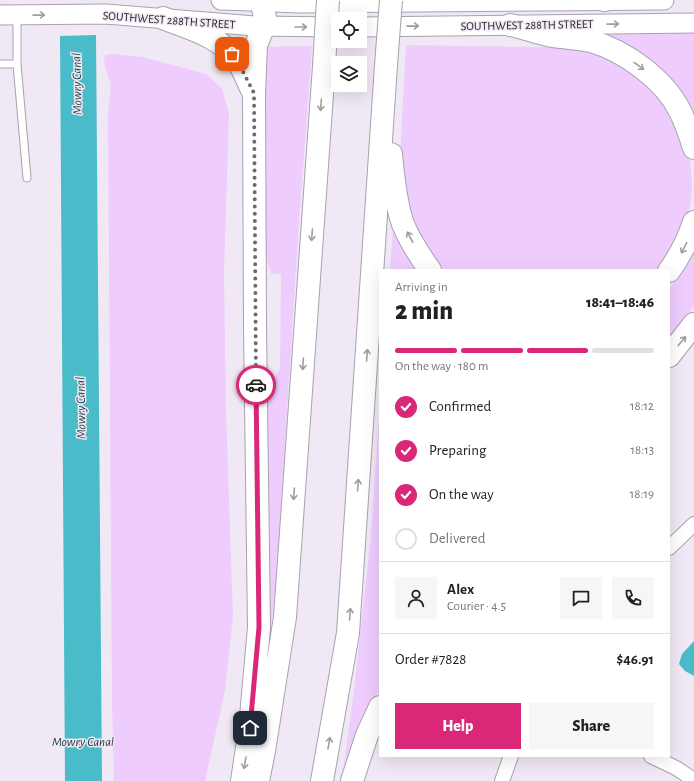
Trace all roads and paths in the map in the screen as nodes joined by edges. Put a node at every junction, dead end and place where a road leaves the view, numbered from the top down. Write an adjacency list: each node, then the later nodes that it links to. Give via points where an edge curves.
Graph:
1 (221, 0): 6 (main road, SOUTHWEST 288TH STREET)
2 (328, 0): 32 (highway, one-way to 32, bridge, via 285,616)
3 (391, 0): 17 (highway, bridge)
4 (604, 0): 5 (main road, SOUTHWEST 288TH STREET); 6 (main road, SOUTHWEST 288TH STREET, via 300,4)
5 (664, 0)
6 (261, 1): 11 (highway, via 265,17)
7 (9, 15): 8 (main road, SOUTHWEST 288TH STREET, one-way to 8, via 106,14); 15 (lane)
8 (163, 18): 11 (main road, SOUTHWEST 288TH STREET); 16 (highway, via 222,44 236,59)
9 (694, 23): 10 (main road, SOUTHWEST 288TH STREET, one-way to 9)
10 (510, 25): 13 (main road, SOUTHWEST 288TH STREET, one-way to 10); 18 (highway, one-way to 18, via 552,36 590,41 619,52 655,77 668,93 680,110)
11 (264, 26): 12 (main road, SOUTHWEST 288TH STREET, one-way to 12); 16 (highway, via 256,45)
12 (331, 27)
13 (367, 27)
14 (0, 64): 15 (lane)
15 (17, 64): 19 (lane)
16 (254, 93): 31 (highway, one-way to 31, via 259,627 250,728)
17 (383, 105): 21 (highway, one-way to 17, via 401,220 393,186 391,152); 33 (highway, one-way to 17, via 348,634)
18 (694, 148)
19 (27, 178)
20 (694, 222): 22 (highway, one-way to 22, via 679,257)
21 (429, 269)
22 (670, 270)
23 (694, 324): 24 (highway, one-way to 23)
24 (670, 355)
25 (694, 524): 26 (street)
26 (670, 547)
27 (379, 709): 34 (highway)
28 (511, 757): 35 (street)
29 (653, 757): 30 (street)
30 (694, 780)
31 (242, 781)
32 (258, 781)
33 (322, 781)
34 (352, 781)
35 (502, 781)

